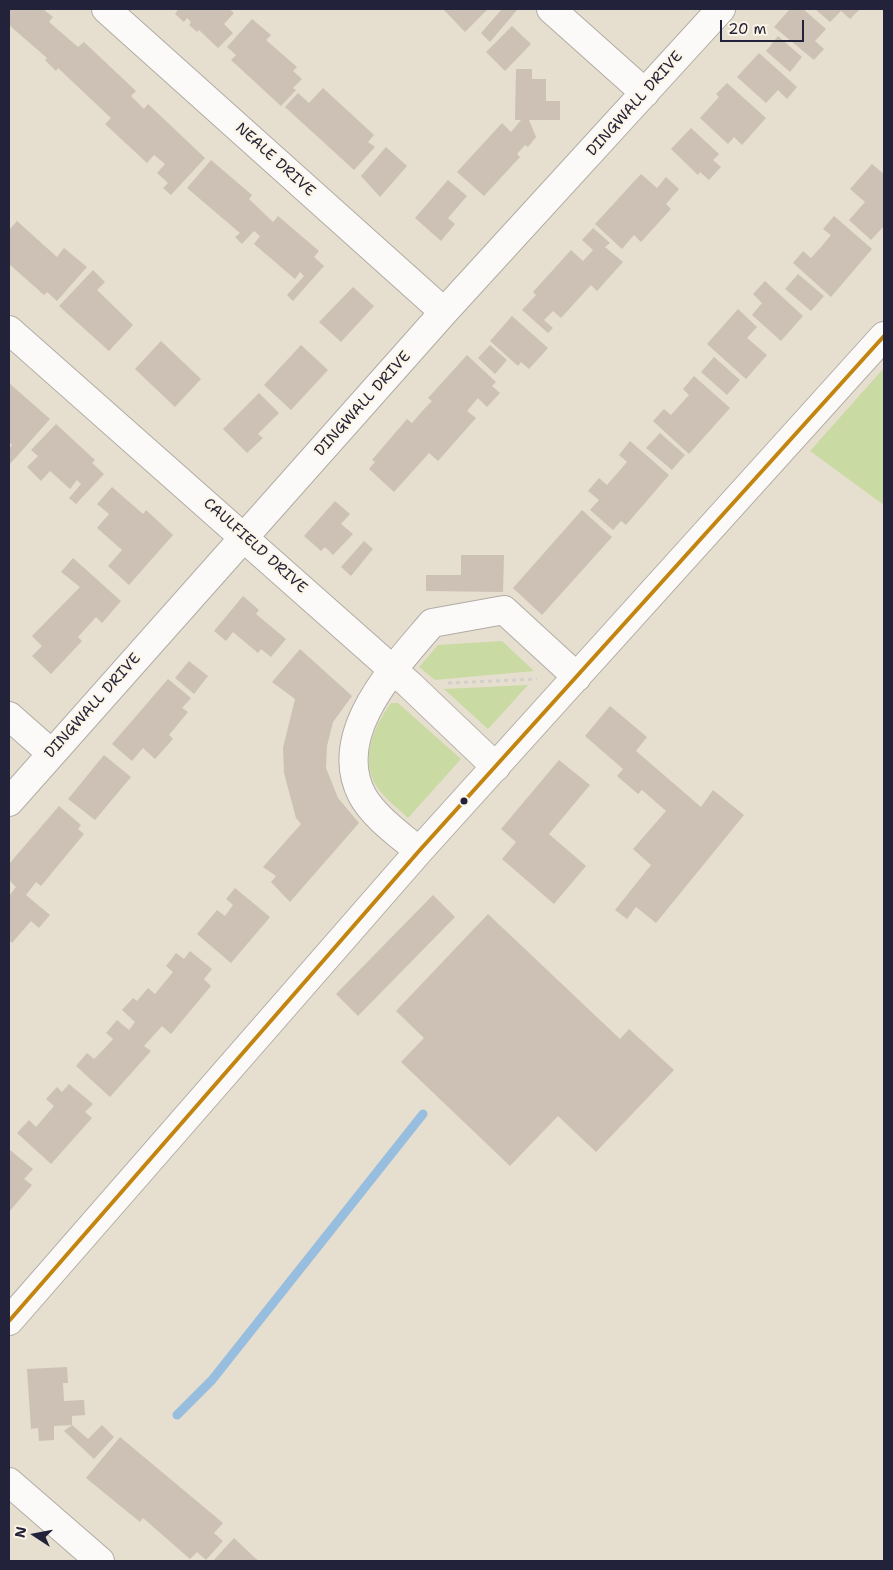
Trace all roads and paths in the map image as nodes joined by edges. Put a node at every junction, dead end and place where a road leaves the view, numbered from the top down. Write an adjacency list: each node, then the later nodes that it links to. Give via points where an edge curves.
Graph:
1 (106, 9): 5 (street, NEALE DRIVE)
2 (551, 9): 4 (street)
3 (721, 9): 4 (street, DINGWALL DRIVE)
4 (645, 93): 5 (street, DINGWALL DRIVE)
5 (444, 312): 8 (street, DINGWALL DRIVE)
6 (9, 330): 8 (street, CAULFIELD DRIVE)
7 (884, 336): 10 (street)
8 (245, 536): 9 (street, CAULFIELD DRIVE); 12 (street, DINGWALL DRIVE)
9 (402, 677): 10 (path); 10 (street, via 432,623 504,610); 13 (street, CAULFIELD DRIVE); 15 (street, via 364,716 354,745 354,771 363,796 388,825)
10 (577, 677): 13 (street)
11 (9, 716): 12 (street)
12 (51, 753): 14 (street, DINGWALL DRIVE)
13 (496, 767): 15 (street)
14 (9, 802)
15 (418, 851): 16 (street)
16 (9, 1321)
17 (9, 1482): 18 (street)
18 (100, 1561)

